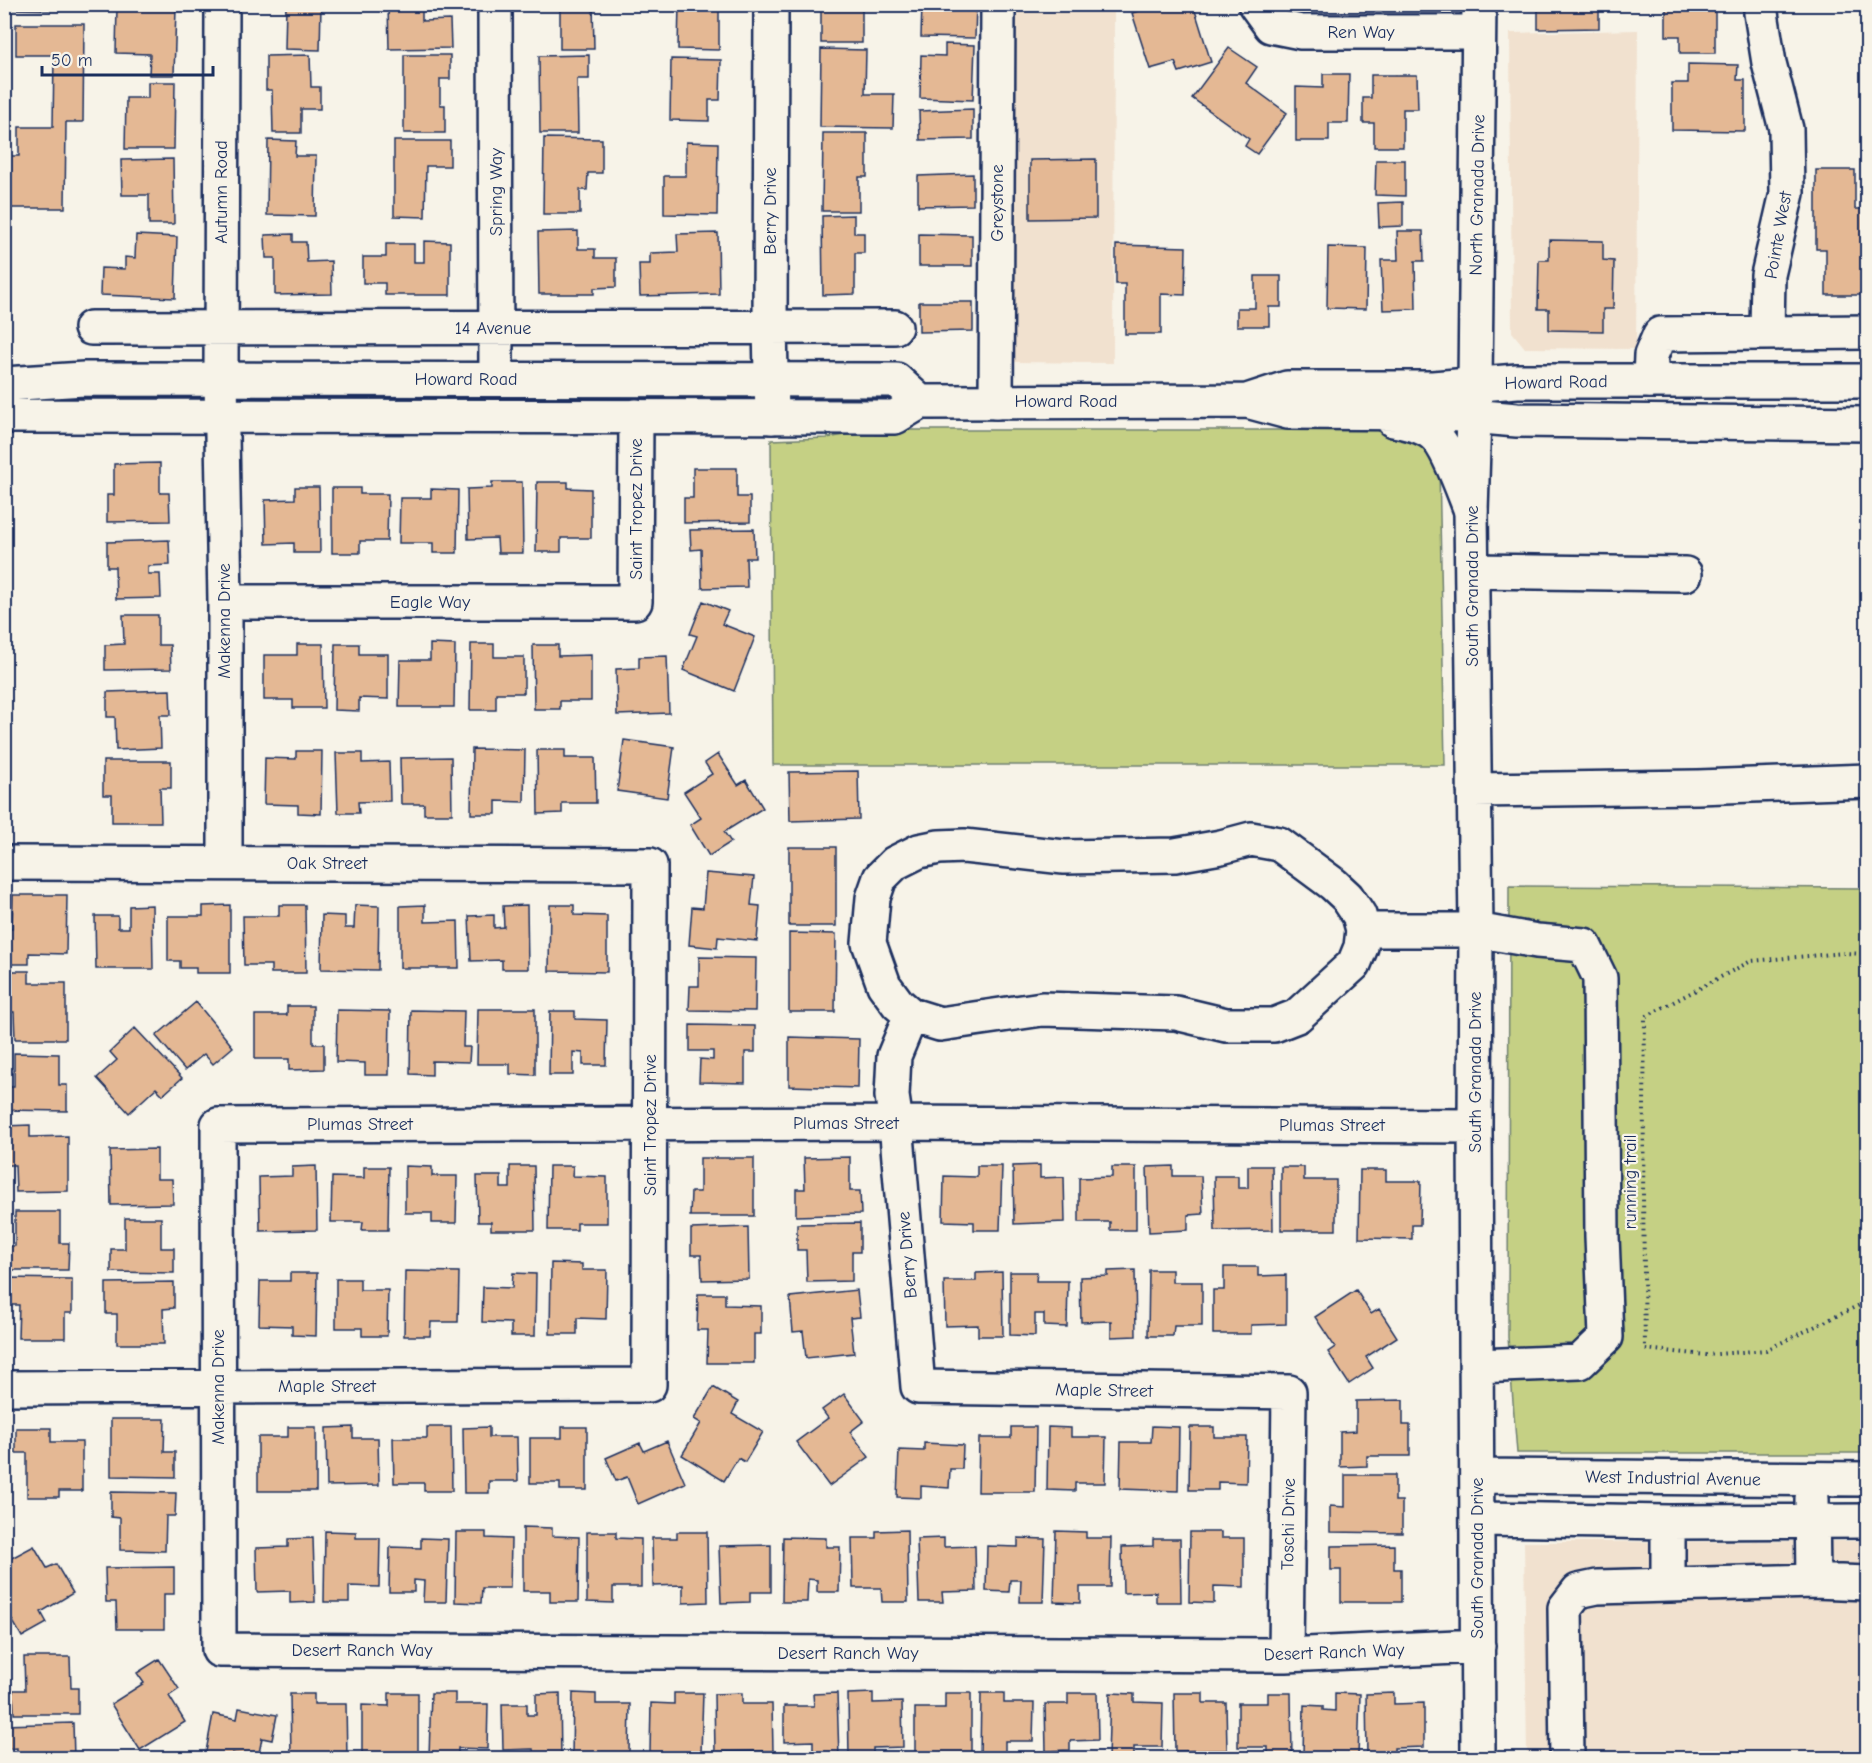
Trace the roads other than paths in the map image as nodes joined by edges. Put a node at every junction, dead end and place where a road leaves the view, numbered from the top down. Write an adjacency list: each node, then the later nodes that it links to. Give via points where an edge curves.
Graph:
1 (222, 4): 12 (street, Autumn Road)
2 (495, 4): 11 (street, Spring Way)
3 (771, 4): 8 (street, Berry Drive)
4 (998, 4): 24 (street, Greystone)
5 (1255, 4): 7 (street, Ren Way, via 1270,26 1301,32)
6 (1761, 4): 13 (street, Pointe West, via 1769,63 1786,129 1787,193 1768,275)
7 (1478, 18): 21 (street, North Granada Drive)
8 (770, 327): 9 (street, 14 Avenue); 11 (street, 14 Avenue); 17 (street, Berry Drive)
9 (895, 327)
10 (91, 328): 12 (street, 14 Avenue)
11 (496, 328): 12 (street, 14 Avenue); 16 (street, Spring Way)
12 (220, 329): 15 (street, Autumn Road)
13 (1767, 332): 14 (street); 18 (street, via 1660,334 1651,355)
14 (1868, 332)
15 (220, 379): 16 (street, Howard Road); 20 (street, Howard Road, via 84,379); 29 (street, Makenna Drive)
16 (496, 379): 17 (street, Howard Road)
17 (771, 381): 23 (street, Howard Road, via 896,380); 28 (street, Berry Drive)
18 (1650, 381): 19 (street, Howard Road); 21 (street, Howard Road, via 1517,381)
19 (1868, 381)
20 (4, 384)
21 (1474, 400): 22 (street, Howard Road, via 1433,388 1287,388); 25 (street, Howard Road); 30 (street, Howard Road, via 1517,420); 31 (street, South Granada Drive)
22 (1247, 401): 24 (street, Howard Road); 25 (street, Howard Road, via 1288,412)
23 (920, 402): 24 (street, Howard Road); 28 (street, Howard Road, via 895,417)
24 (996, 402)
25 (1356, 412): 31 (street, via 1408,423 1432,433 1446,448)
26 (4, 416): 29 (street, Howard Road)
27 (636, 416): 28 (street, Howard Road); 29 (street, Howard Road); 35 (street, Saint Tropez Drive)
28 (772, 417)
29 (221, 418): 34 (street, Makenna Drive)
30 (1868, 424)
31 (1471, 511): 32 (street, South Granada Drive)
32 (1472, 571): 33 (street); 37 (street, South Granada Drive)
33 (1685, 574)
34 (225, 602): 35 (street, Eagle Way); 39 (street, Makenna Drive)
35 (635, 602)
36 (1868, 781): 37 (street)
37 (1474, 790): 42 (street, South Granada Drive)
38 (4, 863): 39 (street, Oak Street)
39 (225, 863): 40 (street, Oak Street)
40 (650, 865): 44 (street, Saint Tropez Drive)
41 (1363, 930): 42 (street); 43 (street, via 1354,964 1297,1016 1274,1025 1226,1024 1176,1013 1042,1009 940,1024); 43 (street, via 1347,897 1279,844 1251,839 1175,855 1064,857 939,847 919,851 895,863 880,878 873,898 869,943 884,985)
42 (1476, 930): 47 (street, South Granada Drive); 48 (street, via 1584,945 1600,978 1606,1337 1580,1362)
43 (911, 1015): 45 (street, Berry Drive, via 894,1056 892,1096)
44 (650, 1123): 45 (street, Plumas Street); 46 (street, Plumas Street); 49 (street, Saint Tropez Drive)
45 (896, 1123): 47 (street, Plumas Street); 51 (street, Berry Drive)
46 (218, 1125): 50 (street, Makenna Drive)
47 (1475, 1126): 48 (street, South Granada Drive)
48 (1477, 1366): 54 (street, South Granada Drive)
49 (649, 1385): 50 (street, Maple Street)
50 (218, 1387): 52 (street, Maple Street); 65 (street, Makenna Drive)
51 (918, 1387): 53 (street, Maple Street)
52 (4, 1388)
53 (1289, 1392): 66 (street, Toschi Drive)
54 (1478, 1476): 55 (street, West Industrial Avenue); 57 (street, South Granada Drive)
55 (1812, 1479): 56 (street, West Industrial Avenue); 58 (street)
56 (1868, 1479)
57 (1478, 1519): 60 (street); 64 (street, South Granada Drive)
58 (1811, 1521): 59 (street); 60 (street); 61 (street)
59 (1868, 1521)
60 (1668, 1522): 63 (street)
61 (1813, 1581): 62 (street); 63 (street)
62 (1868, 1582)
63 (1668, 1585): 68 (street, via 1597,1587 1578,1591 1570,1599 1565,1608)
64 (1478, 1646): 66 (street, Desert Ranch Way); 67 (street, South Granada Drive)
65 (219, 1650): 66 (street, Desert Ranch Way)
66 (1286, 1655)
67 (1478, 1758)
68 (1567, 1758)

